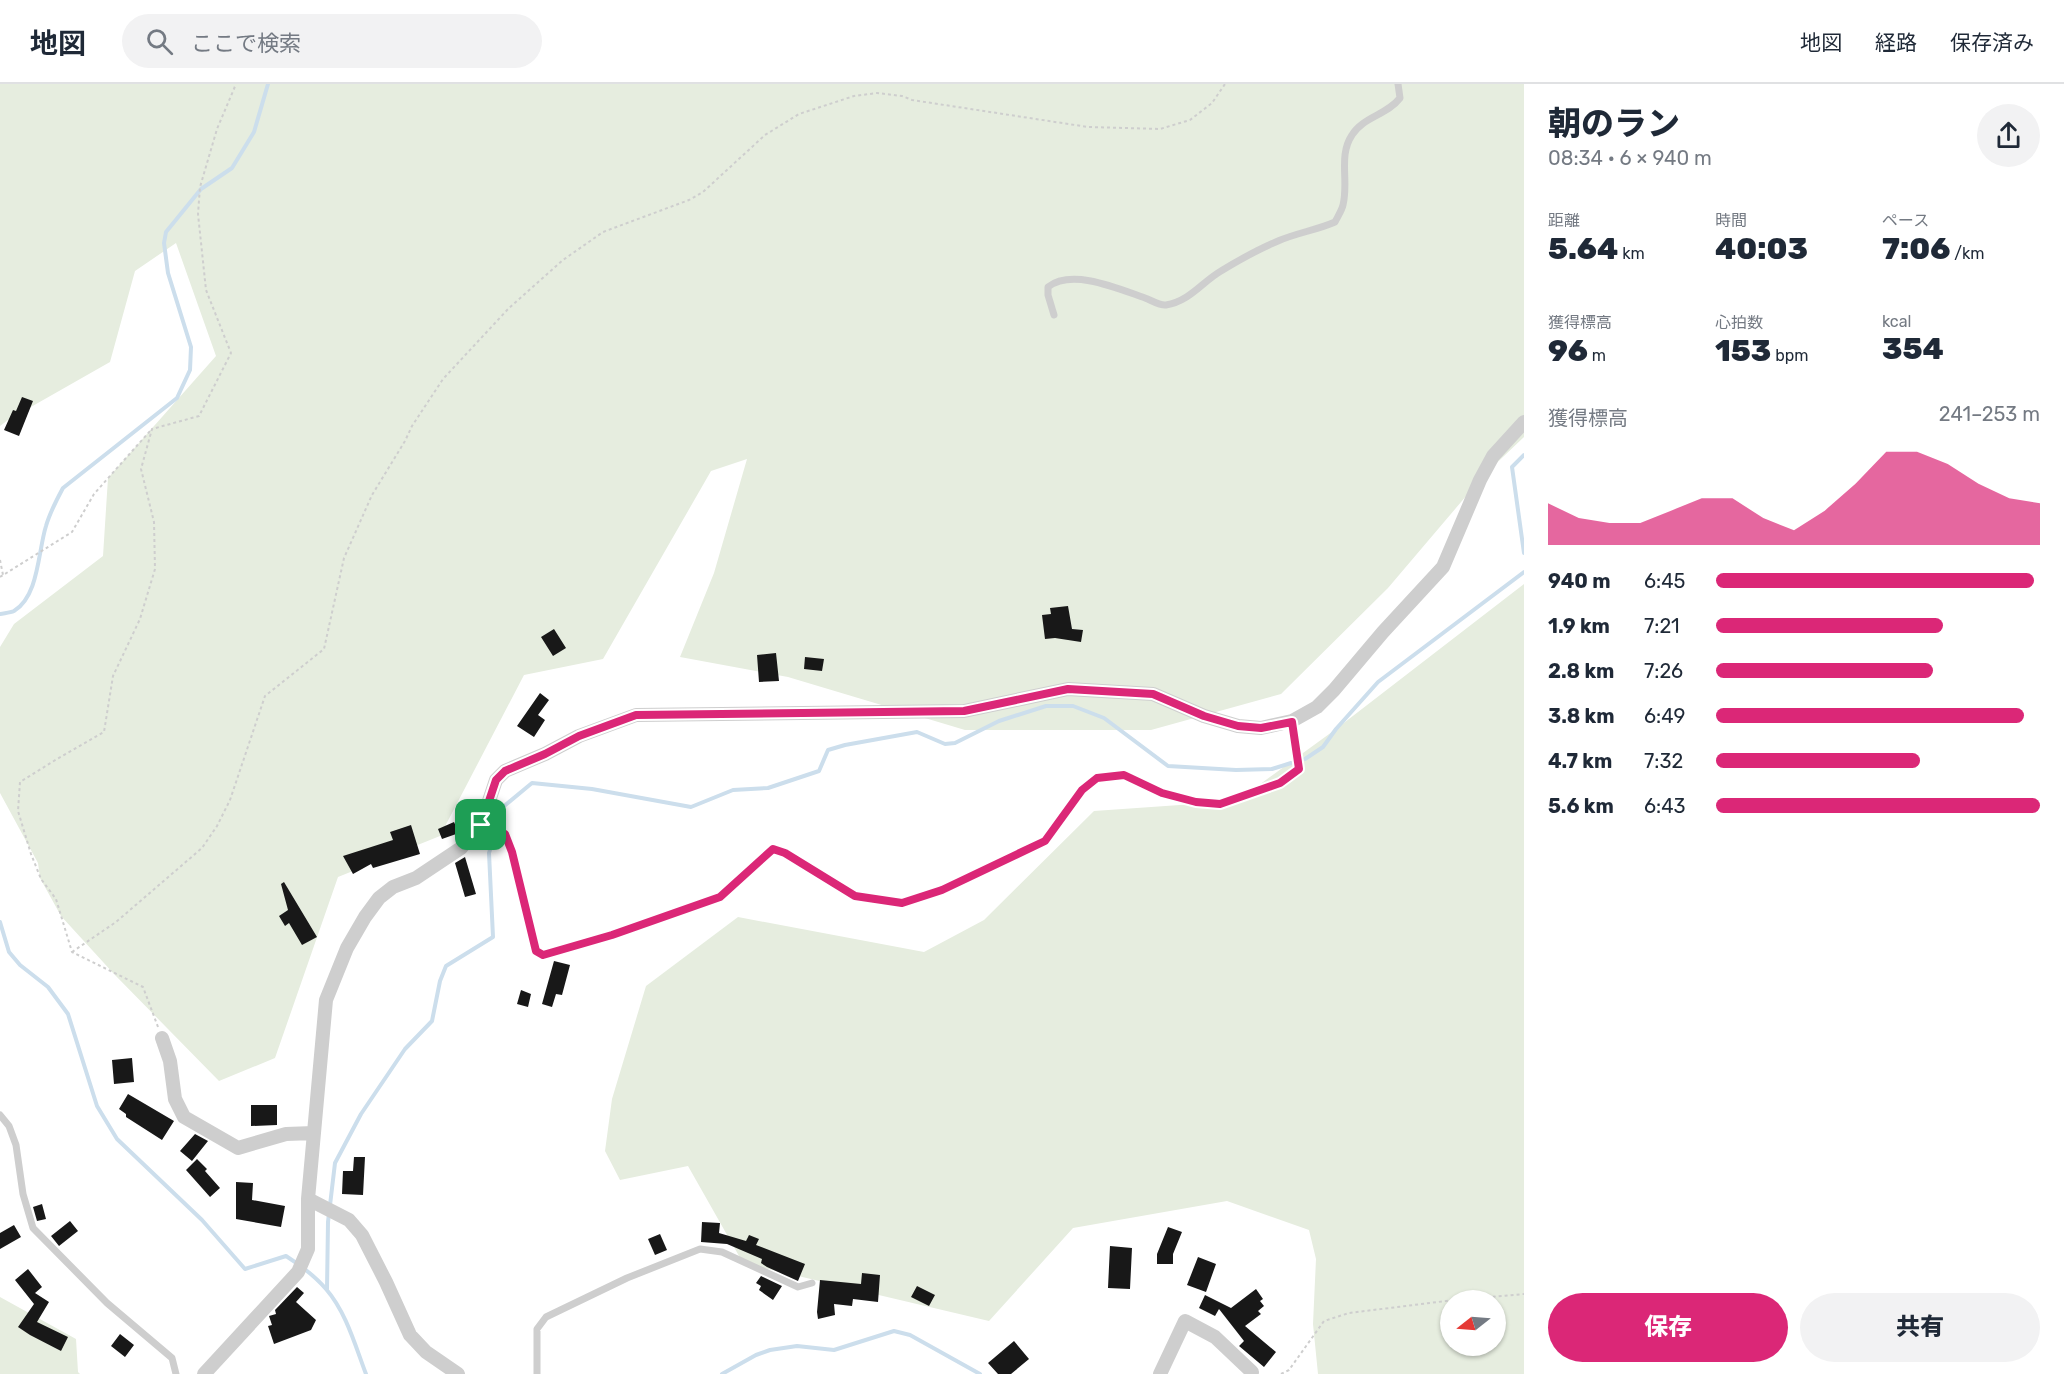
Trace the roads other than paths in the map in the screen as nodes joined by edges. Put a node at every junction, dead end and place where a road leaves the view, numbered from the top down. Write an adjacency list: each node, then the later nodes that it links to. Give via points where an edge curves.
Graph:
1 (1398, 84): 2 (lane, via 1400,98 1362,124 1345,149 1343,204 1335,222 1279,240 1219,272 1182,300 1164,305 1110,286 1073,278 1055,281 1048,287)
2 (1054, 315)
3 (1524, 422): 6 (street, via 1493,456 1443,567 1334,690 1317,707 1292,722 1261,728 1238,726 1153,694 1068,689 964,711 636,715 579,736 505,771 496,780 481,825 461,848 380,898 347,948 326,1000)
4 (162, 1038): 6 (street, via 170,1061 175,1099 184,1117 238,1148 286,1134)
5 (0, 1115): 10 (lane, via 16,1145 33,1228 107,1303 171,1358)
6 (314, 1133): 7 (street)
7 (320, 1205): 11 (street, via 298,1272); 12 (street, via 349,1220 362,1235 410,1335 426,1352)
8 (812, 1283): 13 (lane, via 798,1287 722,1252 700,1249 546,1317 537,1329)
9 (1252, 1372): 14 (street, via 1215,1337 1185,1321)
10 (176, 1374)
11 (204, 1374)
12 (458, 1374)
13 (537, 1374)
14 (1160, 1374)

